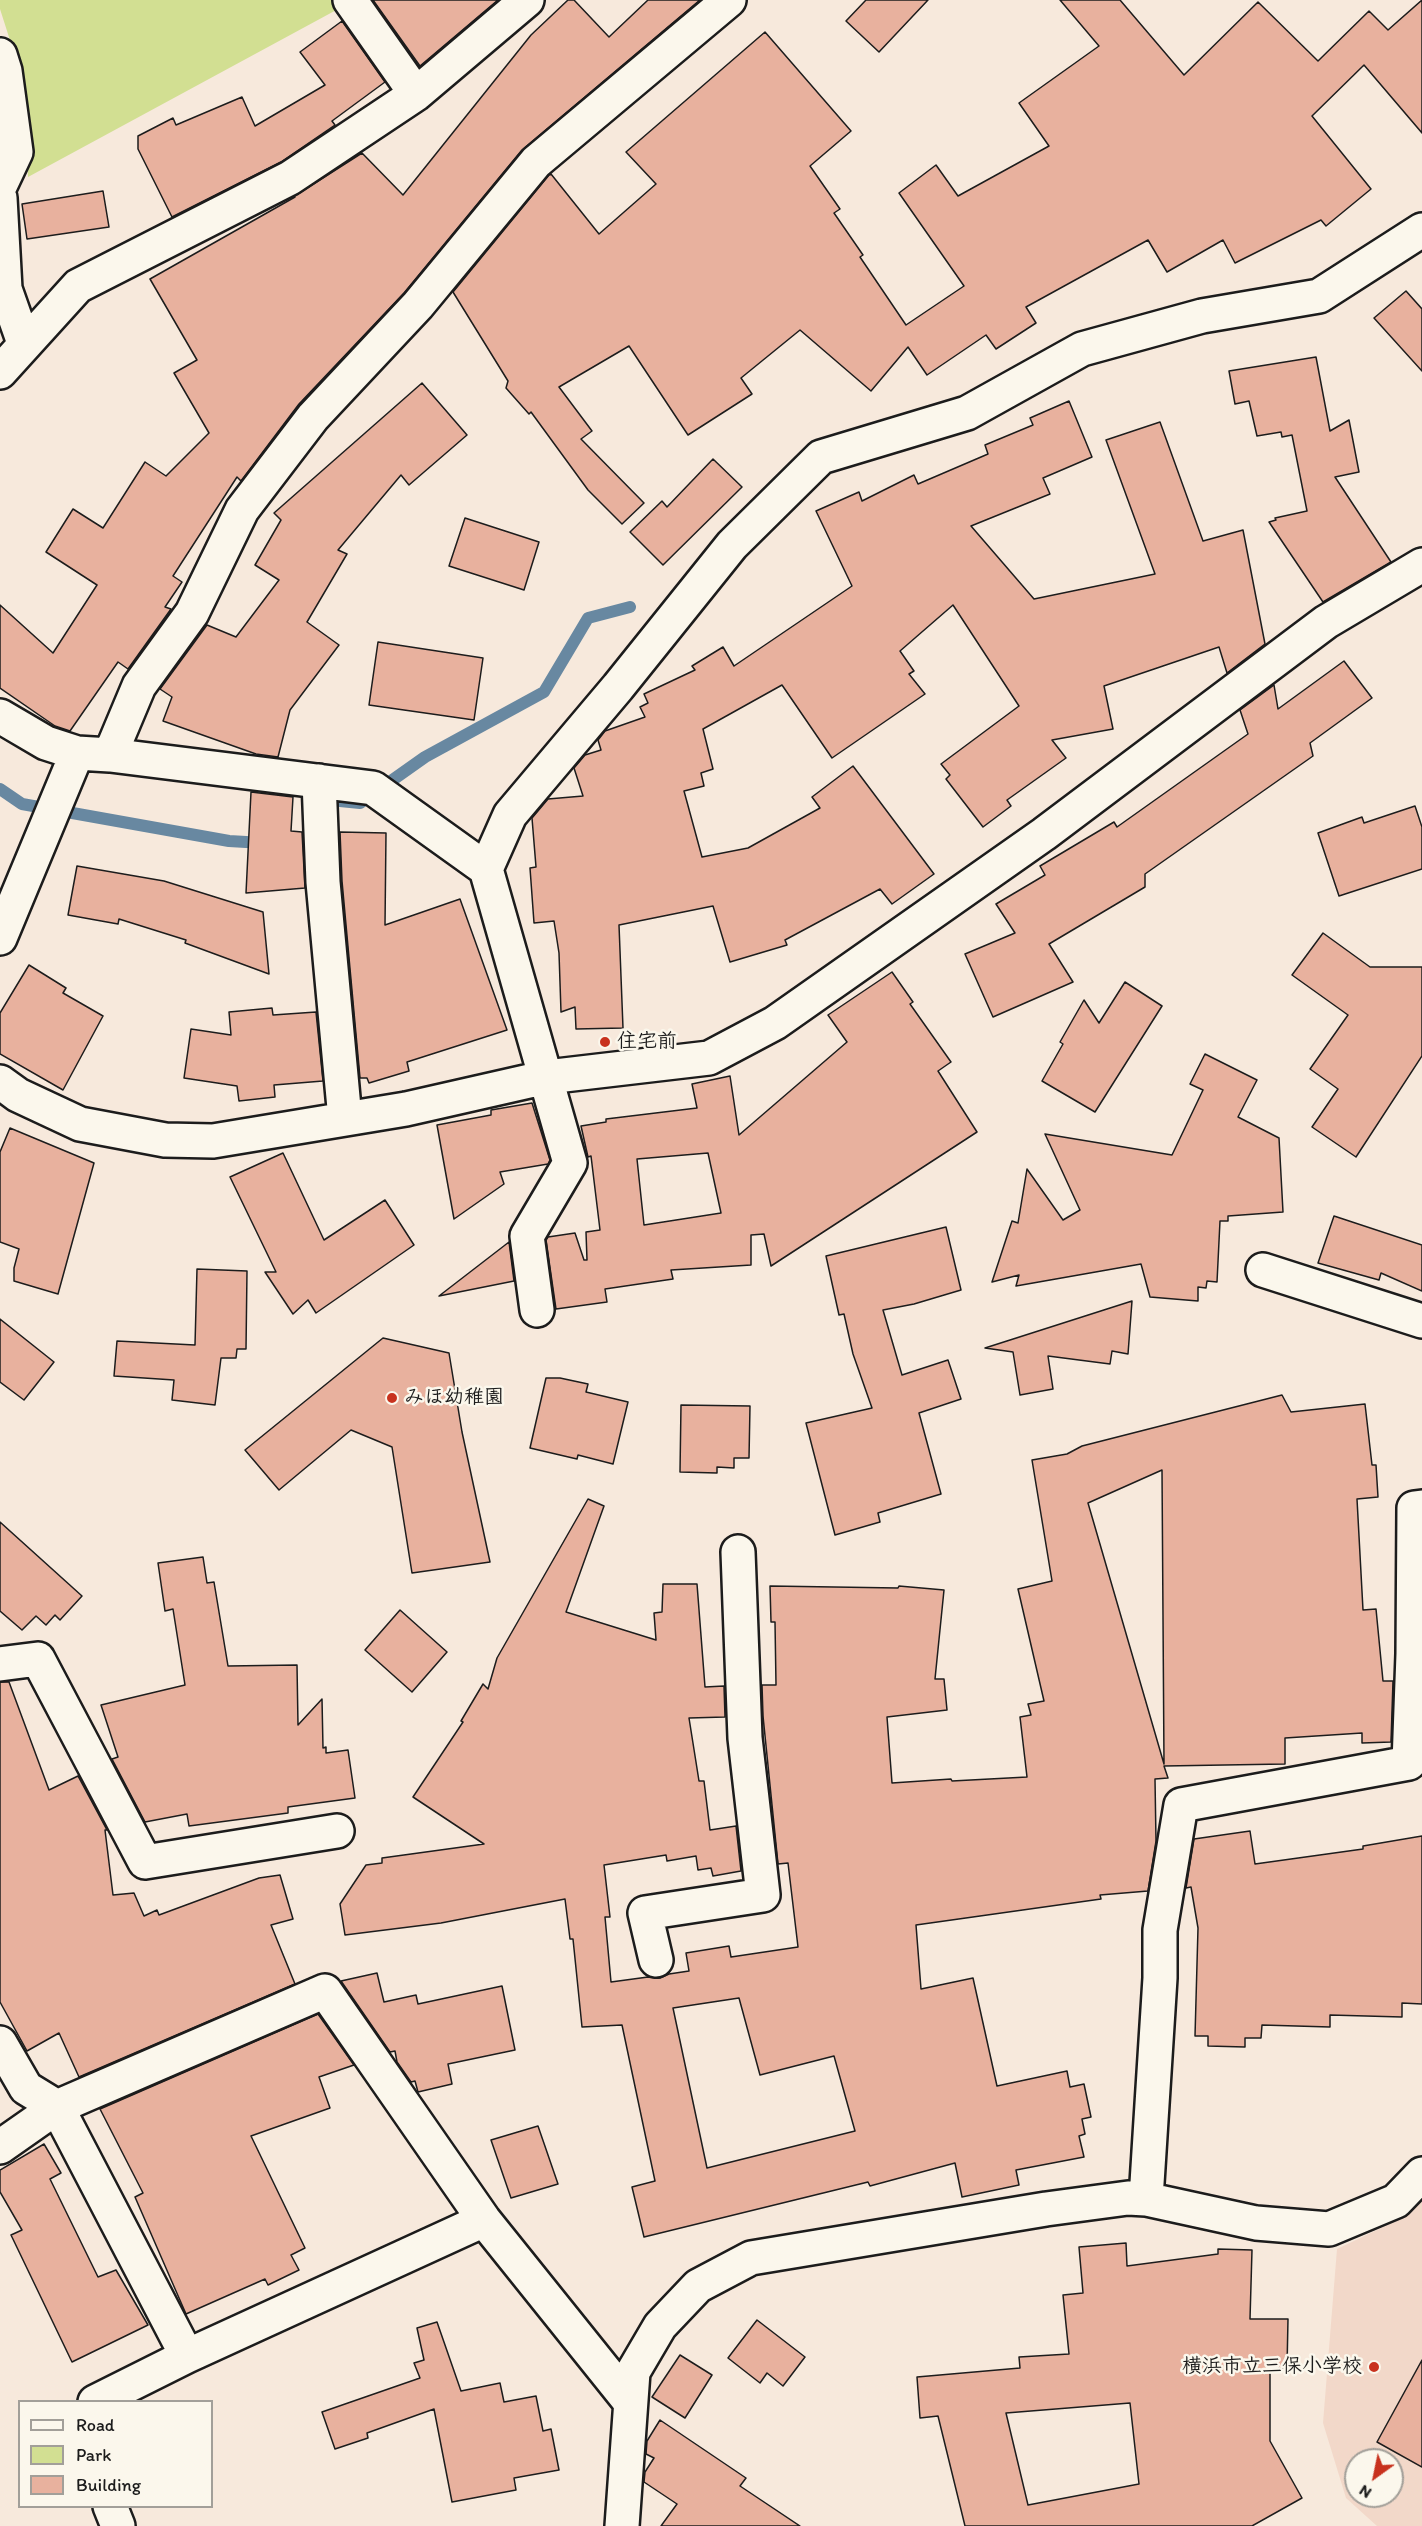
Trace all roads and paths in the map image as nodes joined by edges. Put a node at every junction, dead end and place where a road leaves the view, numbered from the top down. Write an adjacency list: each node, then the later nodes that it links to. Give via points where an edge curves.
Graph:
1 (350, 0): 5 (street)
2 (528, 0): 5 (street)
3 (729, 0): 14 (street, via 536,162 418,305 313,417 242,510 192,613 139,686)
4 (0, 55): 6 (street, via 16,152)
5 (416, 94): 9 (street, via 290,178 78,286)
6 (0, 186)
7 (0, 198): 9 (street, via 5,289)
8 (1422, 230): 16 (street, via 1319,296 1202,316 1082,349 967,413 821,457 732,545 510,816)
9 (24, 343): 10 (street)
10 (0, 372)
11 (1422, 565): 18 (street, via 1326,621 1044,834 775,1023 709,1058)
12 (0, 716): 13 (street, via 46,743)
13 (77, 753): 14 (street); 17 (street)
14 (110, 755): 15 (street)
15 (319, 781): 16 (street, via 373,788); 20 (street, via 323,882)
16 (486, 869): 18 (street)
17 (0, 938)
18 (547, 1077): 20 (street); 22 (street, via 570,1162 527,1236)
19 (0, 1082): 20 (street, via 18,1095 80,1124 165,1140 213,1141)
20 (345, 1119)
21 (1263, 1270): 23 (street)
22 (537, 1310)
23 (1422, 1321)
24 (1422, 1507): 33 (street, via 1414,1508 1409,1763 1181,1805 1160,1930)
25 (738, 1552): 28 (street, via 745,1738 763,1895 645,1913)
26 (0, 1664): 27 (street, via 38,1659 145,1862)
27 (337, 1831)
28 (656, 1960)
29 (0, 2043): 30 (street, via 26,2088)
30 (57, 2107): 31 (street); 34 (street, via 325,1991); 35 (street)
31 (0, 2147)
32 (1422, 2174): 33 (street, via 1396,2201 1329,2229 1256,2223)
33 (1146, 2199): 37 (street, via 1046,2209 751,2258 698,2286 660,2326 633,2372)
34 (484, 2220): 35 (street); 37 (street)
35 (187, 2355): 36 (street)
36 (99, 2400)
37 (630, 2402): 40 (street)
38 (111, 2508): 39 (street)
39 (118, 2526)
40 (622, 2526)

